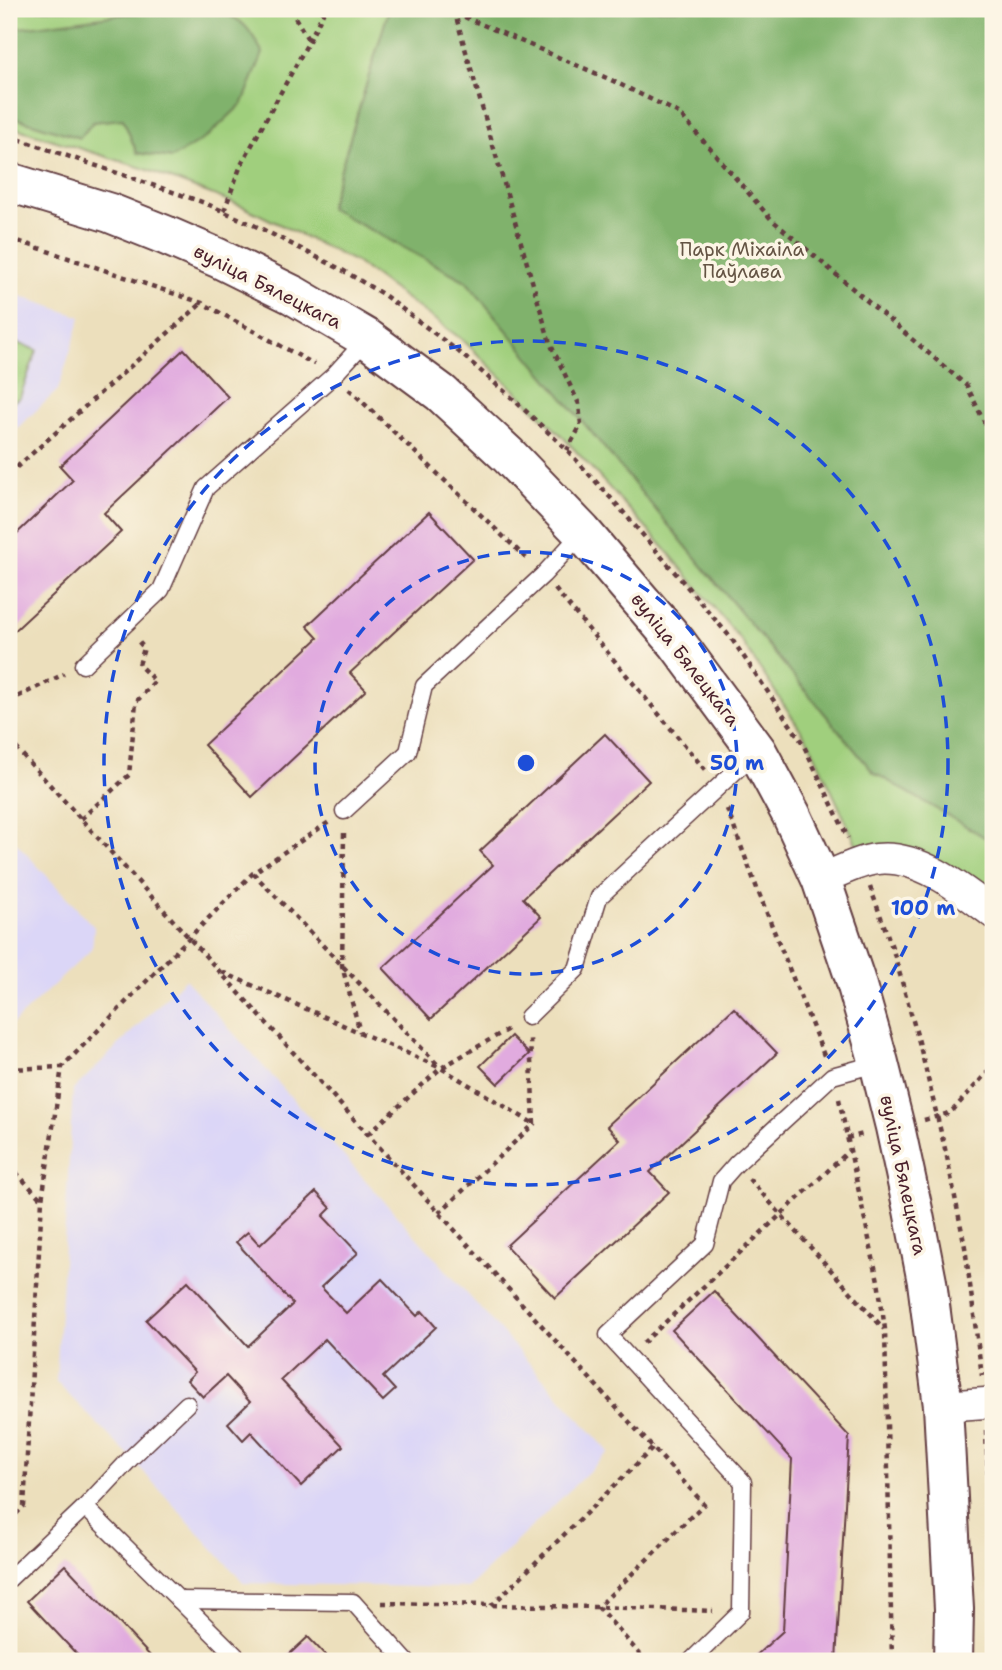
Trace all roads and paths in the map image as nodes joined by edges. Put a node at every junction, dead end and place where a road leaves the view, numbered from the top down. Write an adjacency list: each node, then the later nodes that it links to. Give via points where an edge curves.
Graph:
1 (290, 9): 5 (path)
2 (325, 9): 5 (path)
3 (446, 9): 4 (path)
4 (454, 10): 13 (path, via 679,113 771,219 967,386); 14 (path, via 550,344 579,404 581,425)
5 (309, 41): 8 (path, via 242,165)
6 (9, 136): 8 (path)
7 (9, 182): 11 (street, вуліца Бялецкага, via 110,213 218,258)
8 (224, 211): 14 (path, via 384,295 459,352)
9 (9, 238): 10 (path)
10 (202, 303): 12 (path); 15 (path)
11 (368, 339): 12 (lane); 16 (street, вуліца Бялецкага, via 441,393)
12 (334, 375): 17 (path); 18 (lane, via 206,488 160,590)
13 (993, 438)
14 (567, 450): 26 (path, via 731,638 802,741)
15 (9, 474)
16 (582, 532): 17 (lane); 22 (street, вуліца Бялецкага, via 677,643)
17 (543, 575): 23 (path); 24 (lane, via 424,686 408,752)
18 (124, 626): 19 (lane); 25 (path, via 144,648 139,665 155,681 136,702 129,775)
19 (83, 665): 20 (path)
20 (9, 701)
21 (9, 740): 25 (path)
22 (757, 751): 23 (lane); 28 (street, вуліца Бялецкага)
23 (719, 786): 33 (lane, via 599,897 577,969); 40 (path)
24 (344, 811): 27 (path); 31 (path)
25 (81, 819): 30 (path)
26 (860, 863): 28 (street); 29 (street, via 880,858 928,869); 41 (path, via 892,950)
27 (253, 873): 30 (path); 31 (path)
28 (821, 879): 35 (street, вуліца Бялецкага)
29 (993, 914)
30 (189, 939): 32 (path); 37 (path)
31 (342, 966): 34 (path); 38 (path)
32 (218, 971): 34 (path); 43 (path)
33 (528, 1017): 38 (path); 42 (path)
34 (360, 1032): 38 (path)
35 (878, 1063): 40 (lane); 54 (street, вуліца Бялецкага, via 920,1245)
36 (993, 1066): 41 (path, via 954,1109)
37 (62, 1067): 39 (path); 47 (path)
38 (441, 1068): 42 (path); 43 (path)
39 (9, 1069)
40 (832, 1076): 44 (path); 45 (lane)
41 (937, 1116): 52 (path, via 965,1247)
42 (534, 1124): 48 (path)
43 (368, 1134): 48 (path)
44 (850, 1151): 49 (path); 50 (path)
45 (736, 1164): 49 (path); 51 (lane, via 722,1181 705,1244 608,1335)
46 (9, 1165): 47 (path)
47 (42, 1199): 57 (path, via 24,1506)
48 (439, 1213): 55 (path)
49 (781, 1214): 50 (path); 51 (path)
50 (885, 1329): 69 (path)
51 (629, 1357): 64 (lane, via 743,1482)
52 (989, 1403): 54 (street); 63 (path)
53 (187, 1404): 56 (lane)
54 (943, 1406): 70 (street, вуліца Бялецкага)
55 (653, 1448): 61 (path); 62 (path, via 704,1504)
56 (85, 1507): 58 (lane); 59 (lane)
57 (9, 1521)
58 (9, 1579)
59 (179, 1600): 60 (lane); 65 (lane)
60 (353, 1602): 61 (path); 66 (lane)
61 (490, 1606): 62 (path)
62 (598, 1607): 64 (path); 67 (path)
63 (993, 1607)
64 (741, 1612): 68 (lane)
65 (241, 1661)
66 (405, 1661)
67 (646, 1661)
68 (691, 1661)
69 (892, 1661)
70 (953, 1661)

